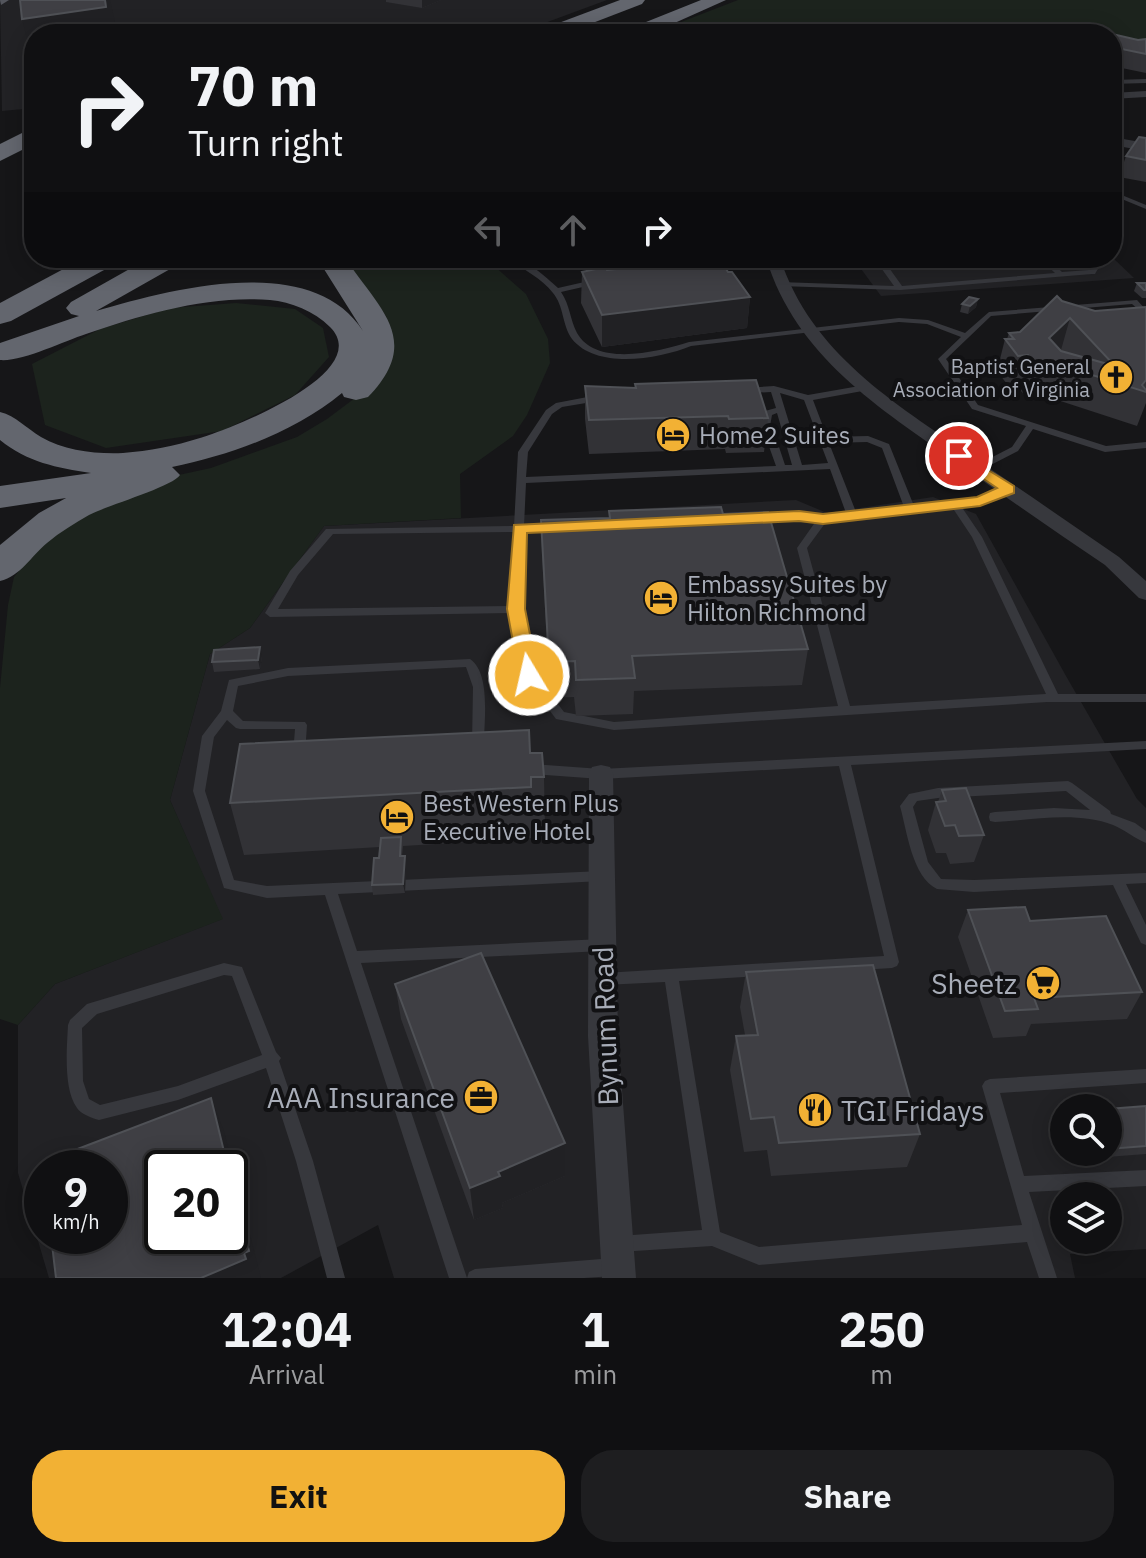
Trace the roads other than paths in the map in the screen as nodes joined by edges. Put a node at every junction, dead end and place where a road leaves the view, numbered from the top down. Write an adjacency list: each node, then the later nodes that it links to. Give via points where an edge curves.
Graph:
1 (717, 0): 5 (highway)
2 (645, 2): 3 (highway); 4 (highway)
3 (578, 24)
4 (599, 24)
5 (658, 24)
6 (1146, 81): 7 (lane)
7 (1122, 82)
8 (1146, 94): 9 (street)
9 (1122, 95)
10 (24, 128): 13 (highway)
11 (1122, 143): 12 (street)
12 (1146, 147)
13 (0, 154)
14 (1122, 197): 15 (lane)
15 (1146, 207)
16 (43, 268): 29 (highway)
17 (87, 268): 32 (highway)
18 (151, 268): 35 (highway)
19 (338, 268): 52 (highway, via 378,329 381,349 374,370 345,399 287,435 226,459)
20 (526, 268): 30 (lane)
21 (598, 268): 30 (lane, via 606,279)
22 (776, 268): 27 (street)
23 (885, 268): 28 (lane)
24 (1054, 268): 26 (lane)
25 (1094, 268): 26 (lane)
26 (1059, 273): 28 (lane)
27 (780, 284): 28 (lane); 33 (street)
28 (900, 288)
29 (0, 290)
30 (557, 291): 33 (lane, via 576,338 595,351 625,357)
31 (1146, 314): 34 (lane, via 1134,302 989,314)
32 (0, 315)
33 (807, 329): 34 (lane, via 899,320 928,322); 36 (street)
34 (966, 336): 44 (lane, via 942,359 975,407)
35 (2, 353): 42 (highway, via 153,304 237,292 282,295 322,307 347,327 353,345 345,370 314,399 252,431 166,457 111,463 63,459 34,448)
36 (865, 388): 40 (lane); 51 (street)
37 (774, 389): 38 (lane); 40 (lane); 41 (lane)
38 (729, 390)
39 (605, 398): 53 (lane, via 578,400 549,412 523,452)
40 (808, 398): 46 (lane)
41 (780, 410): 43 (lane, via 768,413); 50 (lane)
42 (0, 422)
43 (767, 424)
44 (1030, 427): 47 (lane, via 1105,449); 51 (lane, via 1015,449)
45 (771, 438): 49 (lane)
46 (824, 440): 48 (lane); 57 (lane, via 868,439 886,446)
47 (1146, 445)
48 (834, 466): 50 (lane); 58 (lane)
49 (781, 468): 50 (lane); 53 (lane)
50 (798, 468)
51 (978, 468): 54 (street)
52 (164, 474): 55 (highway); 63 (highway, via 105,494 53,520)
53 (522, 480): 62 (lane)
54 (1008, 489): 56 (lane); 64 (street, via 1112,561)
55 (0, 497)
56 (955, 504): 57 (lane); 66 (lane, via 977,537)
57 (910, 509): 58 (lane)
58 (852, 516): 60 (lane)
59 (737, 519): 60 (lane)
60 (823, 519): 68 (lane, via 802,548)
61 (566, 527): 62 (lane)
62 (519, 529): 65 (lane); 65 (lane, via 330,531 294,573 270,613)
63 (0, 569)
64 (1146, 593)
65 (516, 609): 68 (lane, via 529,675 560,716 614,726)
66 (1054, 698): 67 (lane); 68 (lane)
67 (1146, 698)
68 (845, 710)
69 (227, 712): 71 (lane, via 233,683 260,677 470,663 479,687); 73 (lane, via 240,725 301,725); 82 (lane, via 208,736 199,791 229,884 267,892)
70 (1146, 745): 72 (lane)
71 (478, 757)
72 (844, 761): 75 (lane); 86 (lane, via 892,962)
73 (298, 767)
74 (520, 769): 75 (lane)
75 (601, 774): 79 (street, Bynum Road)
76 (1105, 814): 77 (lane); 78 (lane); 81 (lane, via 1068,786 938,793 913,797 906,806 922,864 937,884)
77 (995, 817)
78 (1143, 832)
79 (602, 876): 82 (lane); 84 (street, Bynum Road)
80 (1146, 878): 81 (lane)
81 (1117, 879): 83 (lane)
82 (330, 889): 85 (lane)
83 (1146, 939)
84 (602, 945): 85 (lane); 87 (street, Bynum Road)
85 (352, 957): 96 (lane)
86 (671, 975): 87 (lane); 93 (lane)
87 (603, 979): 94 (street, Bynum Road)
88 (273, 1058): 88 (lane, via 237,971 224,969 92,1009 75,1025 75,1081 83,1104 99,1113 178,1093); 95 (lane)
89 (1146, 1076): 91 (lane, via 990,1086)
90 (1146, 1178): 91 (lane)
91 (1018, 1184): 92 (lane)
92 (1033, 1233): 93 (lane, via 759,1256); 98 (lane)
93 (712, 1238): 94 (lane)
94 (618, 1263): 97 (lane)
95 (336, 1278)
96 (458, 1278)
97 (475, 1278)
98 (1048, 1278)

